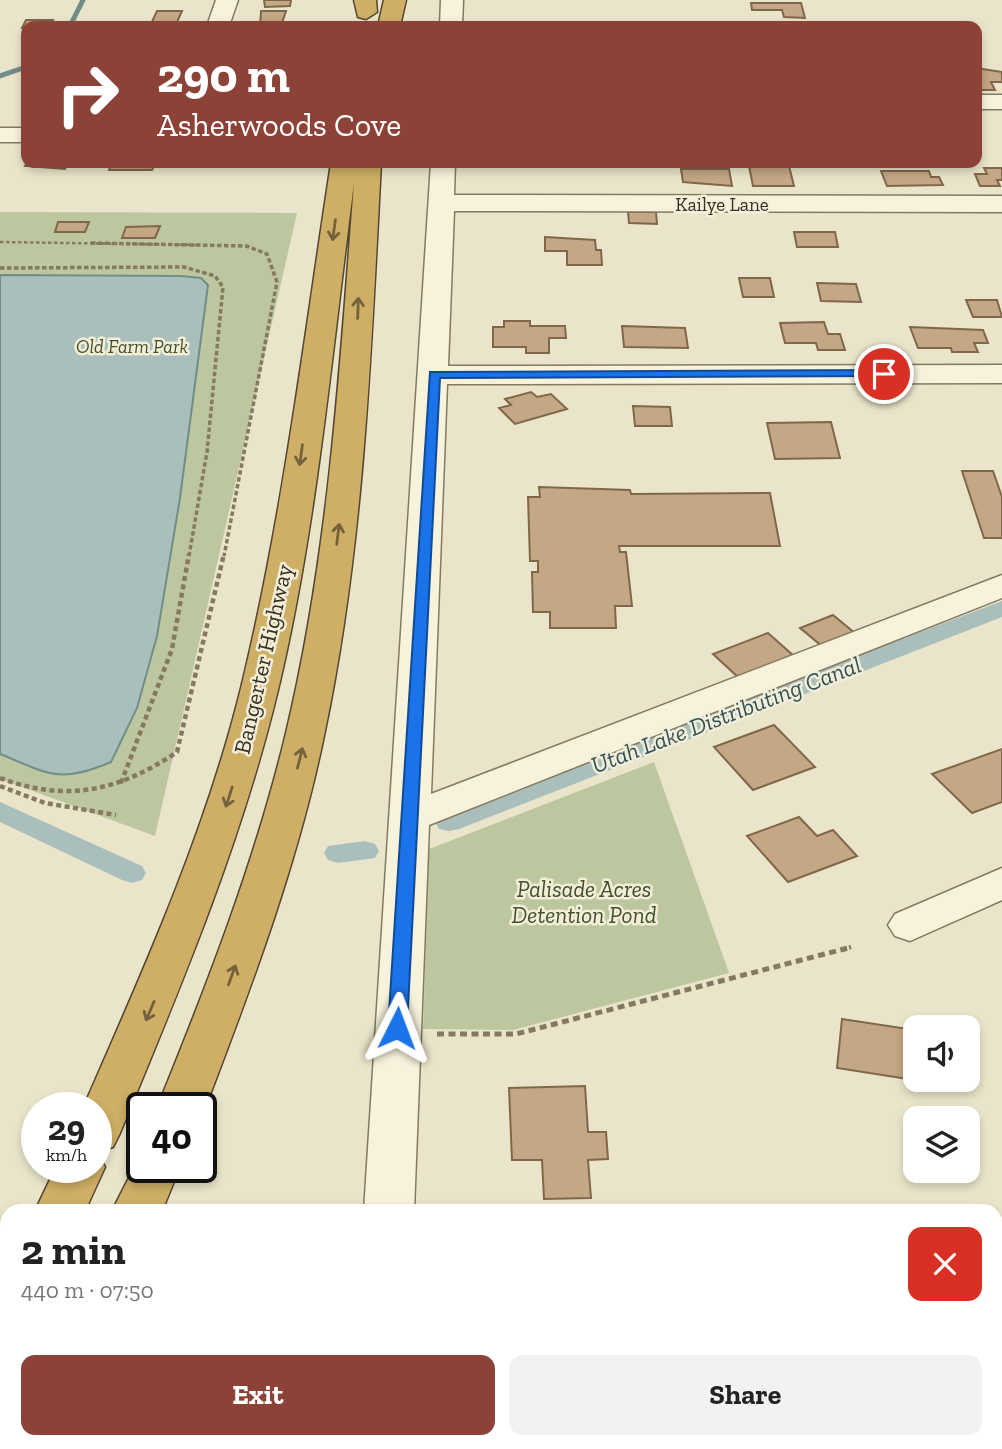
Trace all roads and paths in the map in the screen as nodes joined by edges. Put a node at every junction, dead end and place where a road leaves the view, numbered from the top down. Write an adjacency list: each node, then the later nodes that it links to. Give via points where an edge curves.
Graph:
1 (227, 0): 4 (street)
2 (395, 0): 5 (highway)
3 (452, 0): 6 (street)
4 (220, 21)
5 (389, 21)
6 (451, 21)
7 (982, 102): 8 (street)
8 (1002, 102)
9 (0, 135): 10 (street)
10 (21, 135)
11 (343, 168): 31 (highway, Bangerter Highway, one-way to 31, via 283,581 259,691 214,845)
12 (368, 168): 30 (highway, one-way to 12, via 266,876 319,669 349,440)
13 (443, 168): 14 (street)
14 (442, 203): 15 (street, Kailye Lane); 19 (street)
15 (1002, 204)
16 (0, 242): 22 (path, via 246,246 267,254 277,282 234,514 177,752 153,770)
17 (0, 268): 22 (path, via 184,267 215,276 223,288 207,452 172,649)
18 (1002, 373): 19 (street)
19 (434, 375): 25 (street)
20 (1002, 586): 25 (street)
21 (0, 778): 22 (path, via 21,788 69,795)
22 (121, 783)
23 (0, 786): 24 (path, via 45,803)
24 (116, 815)
25 (408, 818): 36 (street)
26 (1002, 883): 27 (street)
27 (910, 925)
28 (851, 947): 29 (path, via 516,1034)
29 (437, 1034)
30 (187, 1092)
31 (112, 1095)
32 (73, 1183): 34 (highway)
33 (149, 1183): 35 (highway)
34 (63, 1204)
35 (140, 1204)
36 (389, 1204)

